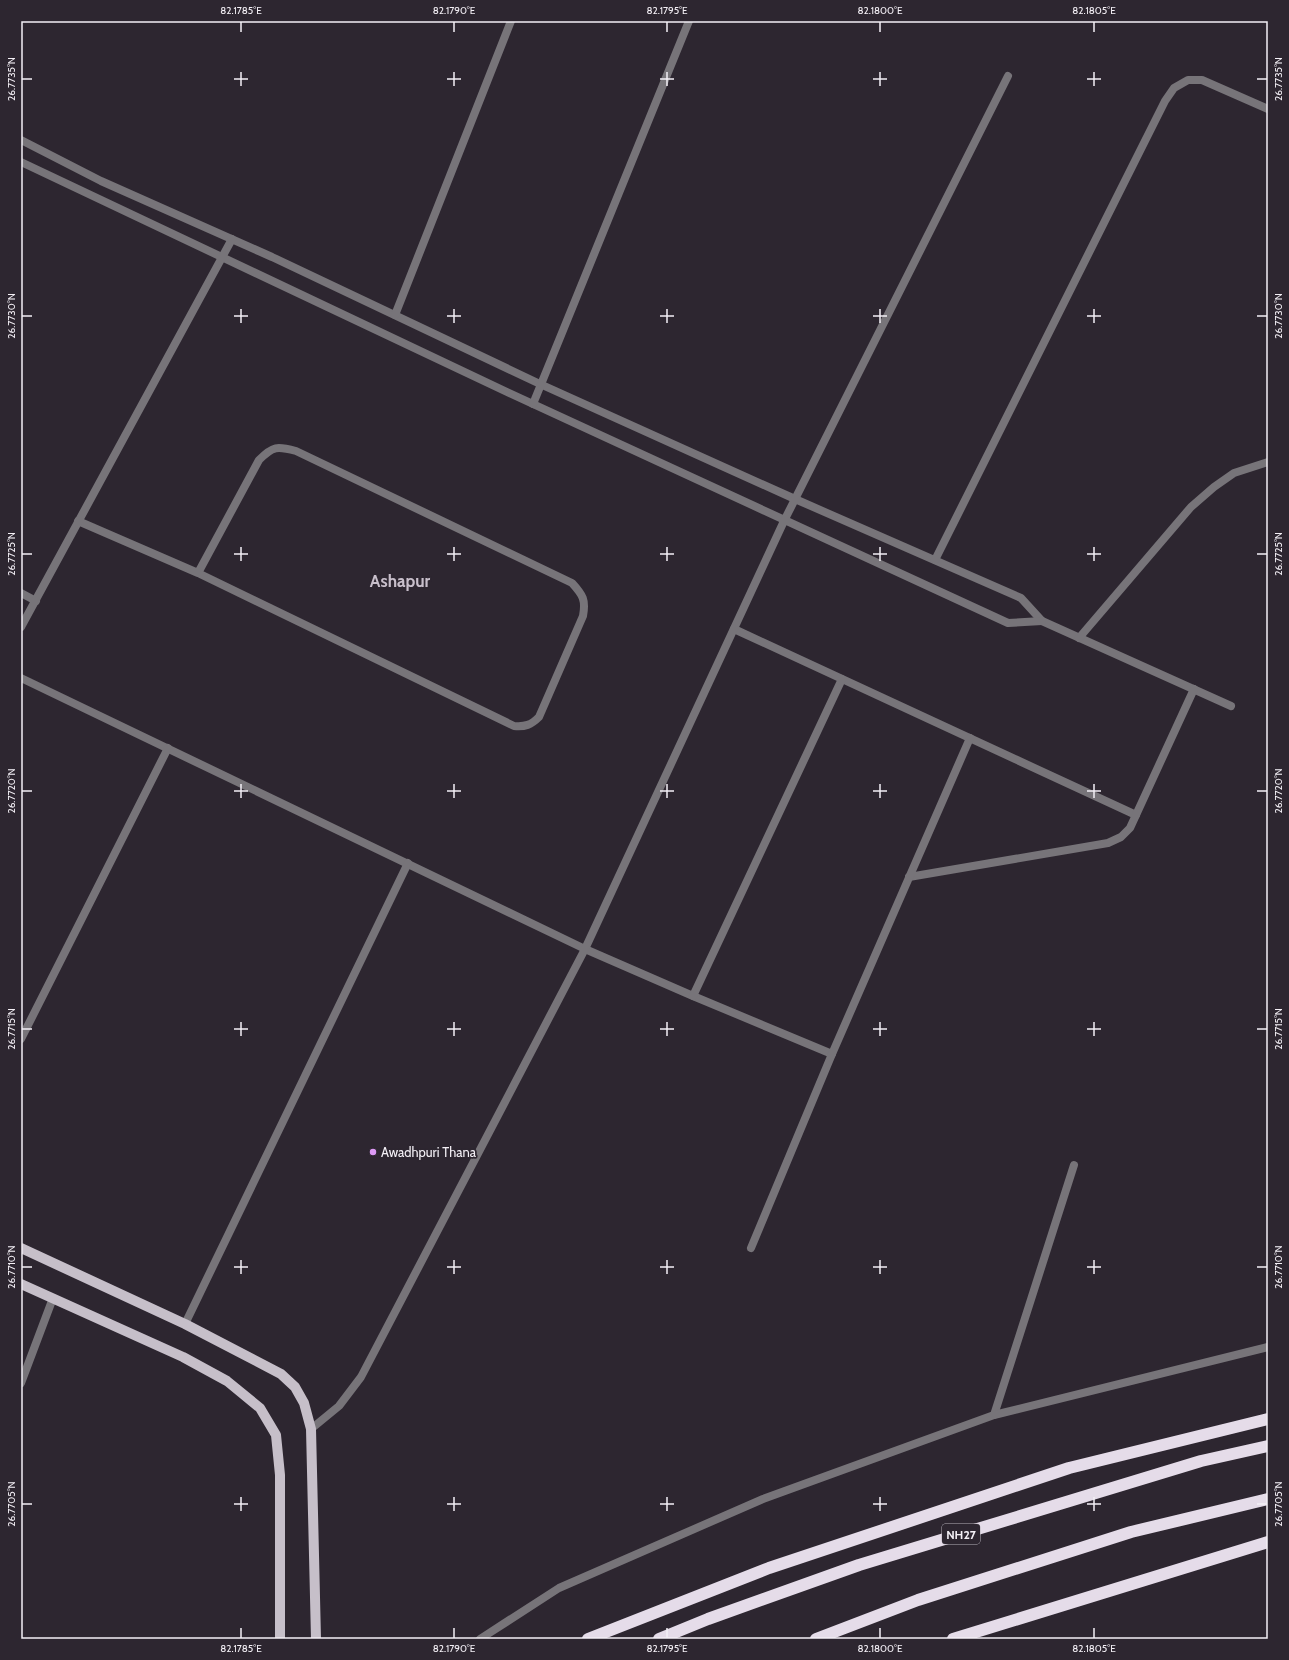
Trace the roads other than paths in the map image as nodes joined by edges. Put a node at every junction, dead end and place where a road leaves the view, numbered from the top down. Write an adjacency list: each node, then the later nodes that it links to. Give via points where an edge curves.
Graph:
1 (511, 21): 9 (street)
2 (689, 21): 10 (street)
3 (1008, 76): 13 (street)
4 (1268, 109): 16 (street, via 1202,80 1188,80 1174,88 1165,101)
5 (21, 140): 7 (street, via 102,181)
6 (21, 162): 8 (street)
7 (232, 239): 8 (street); 9 (street)
8 (221, 258): 11 (street); 14 (street)
9 (395, 315): 10 (street)
10 (540, 384): 11 (street); 13 (street)
11 (533, 404): 15 (street)
12 (1268, 462): 23 (street, via 1234,474 1191,507)
13 (795, 499): 15 (street); 16 (street)
14 (78, 520): 17 (street); 19 (street)
15 (784, 520): 20 (street, via 1008,623); 22 (street)
16 (935, 560): 20 (street, via 1021,598)
17 (198, 573): 17 (street, via 514,726 524,727 539,717 584,616 585,603 572,583 296,451 282,447 269,450 259,460)
18 (21, 593): 19 (street)
19 (36, 601): 21 (street)
20 (1042, 621): 23 (street)
21 (21, 627)
22 (734, 629): 25 (street); 33 (street)
23 (1079, 638): 26 (street)
24 (21, 678): 29 (street)
25 (842, 679): 28 (street); 34 (street)
26 (1194, 689): 27 (street); 30 (street)
27 (1232, 706)
28 (970, 738): 30 (street); 32 (street)
29 (168, 748): 31 (street); 35 (street)
30 (1136, 815): 32 (street, via 1130,828 1121,837 1108,843)
31 (408, 863): 33 (street); 42 (street)
32 (908, 877): 36 (street)
33 (585, 949): 34 (street); 47 (street, via 361,1377 339,1406)
34 (693, 996): 36 (street)
35 (21, 1039)
36 (832, 1054): 39 (street)
37 (1074, 1165): 45 (street)
38 (21, 1248): 42 (main road)
39 (751, 1248)
40 (21, 1284): 41 (main road)
41 (53, 1298): 44 (street); 51 (main road, via 182,1357 227,1381 260,1408 276,1435 280,1475)
42 (185, 1324): 47 (main road, via 281,1374 295,1387 304,1403)
43 (1268, 1347): 45 (street)
44 (21, 1383)
45 (994, 1415): 53 (street, via 763,1499 559,1588)
46 (1268, 1419): 54 (highway, via 1069,1468 769,1568)
47 (311, 1429): 52 (main road)
48 (1268, 1446): 55 (highway, NH27, via 1201,1461 860,1565)
49 (1268, 1499): 56 (highway, via 1131,1532 918,1600)
50 (1268, 1542): 57 (highway)
51 (280, 1639)
52 (316, 1639)
53 (480, 1639)
54 (588, 1639)
55 (659, 1639)
56 (816, 1639)
57 (953, 1639)

